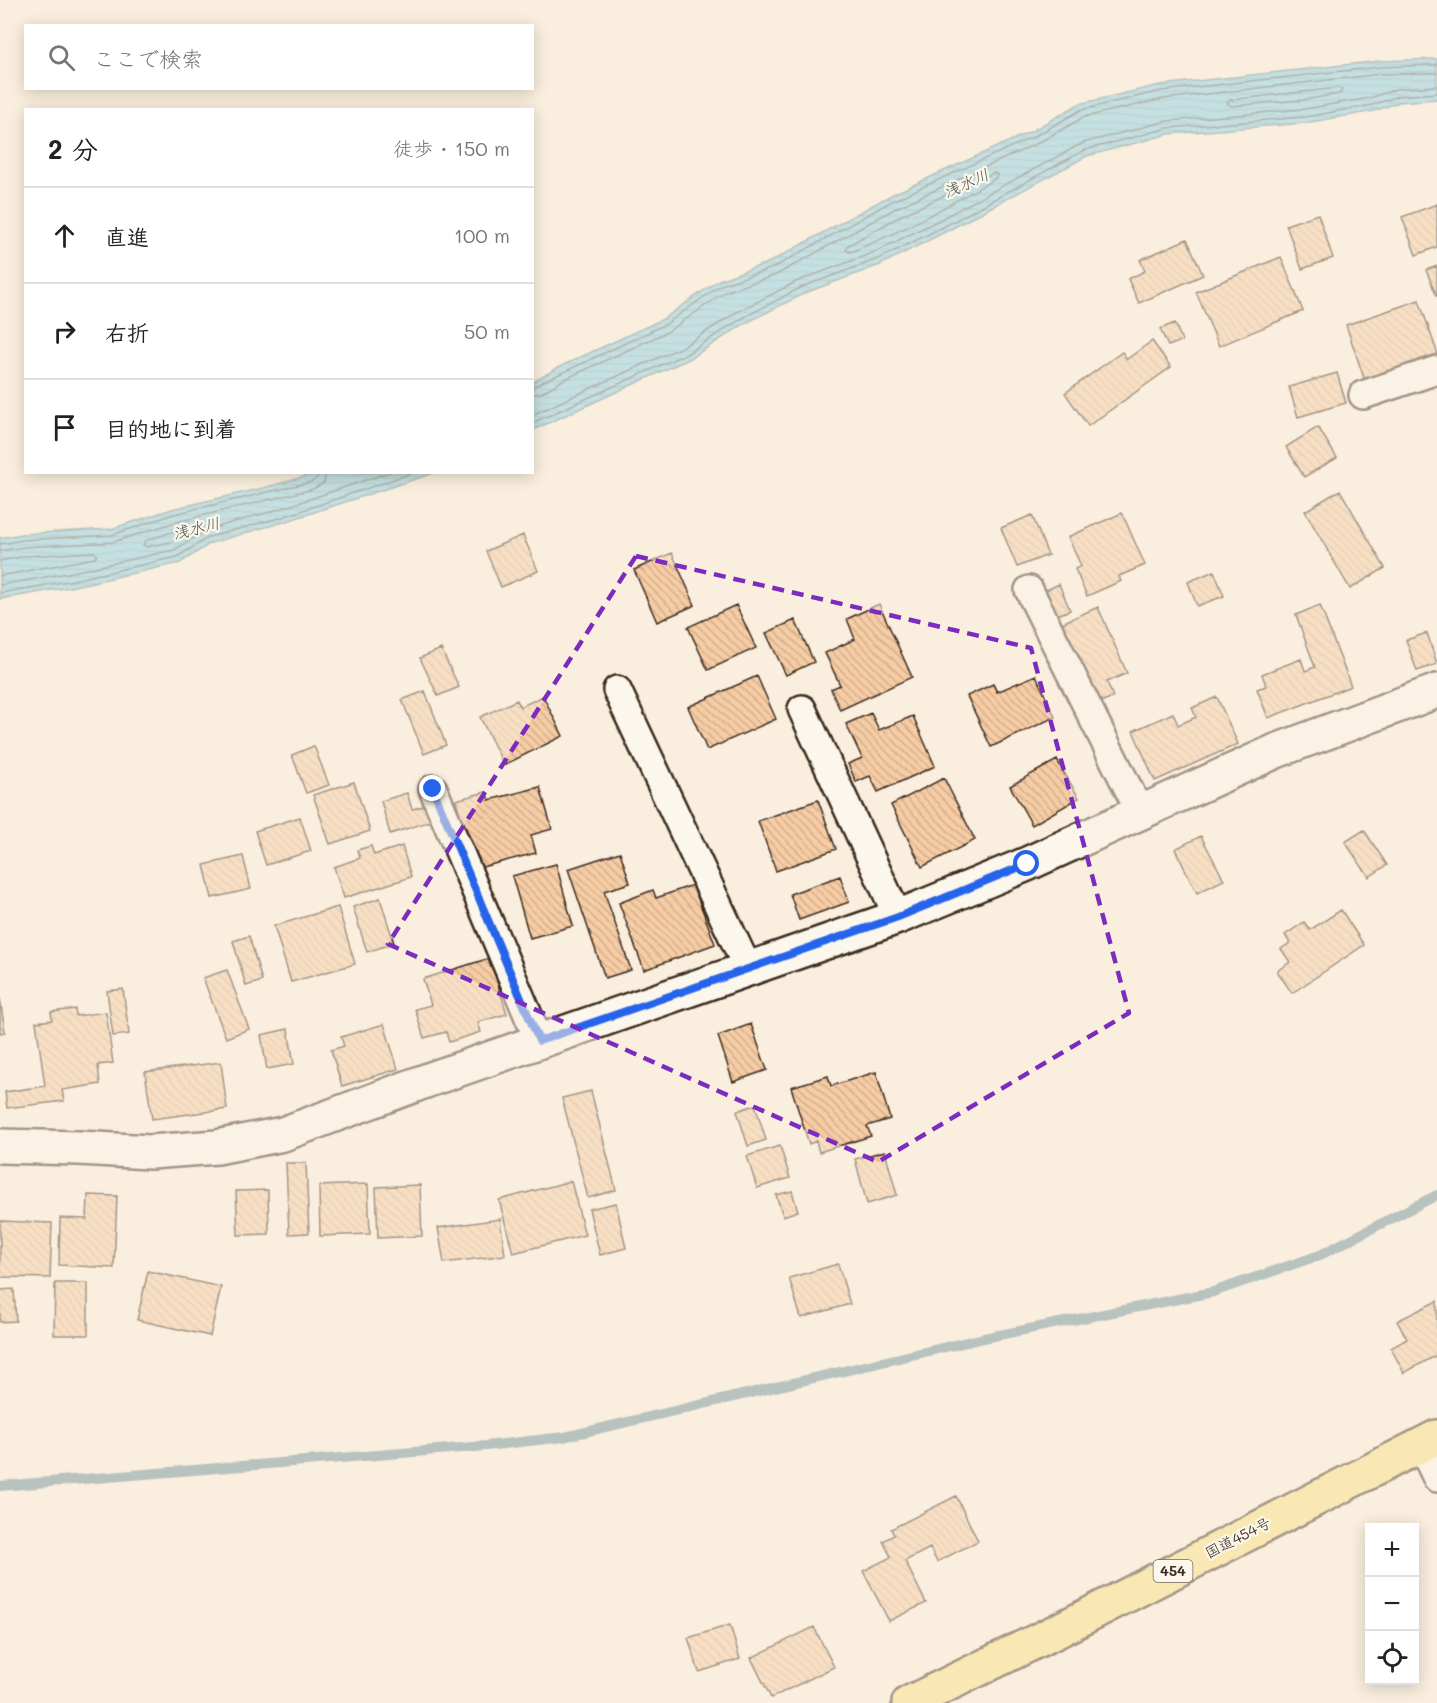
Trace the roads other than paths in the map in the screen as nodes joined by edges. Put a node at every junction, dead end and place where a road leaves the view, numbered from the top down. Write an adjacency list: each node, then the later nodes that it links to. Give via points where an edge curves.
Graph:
1 (1437, 370): 2 (street)
2 (1363, 395)
3 (1029, 590): 8 (street)
4 (617, 690): 10 (street)
5 (1437, 691): 8 (street, via 1276,751)
6 (802, 709): 9 (street)
7 (433, 789): 11 (street)
8 (1140, 812): 9 (street)
9 (898, 917): 10 (street)
10 (748, 969): 11 (street)
11 (539, 1041): 12 (street, via 283,1134 228,1145 150,1152)
12 (0, 1146)
13 (1429, 1441): 14 (street); 15 (highway, 国道454号 / 454)
14 (1437, 1478)
15 (909, 1703)

